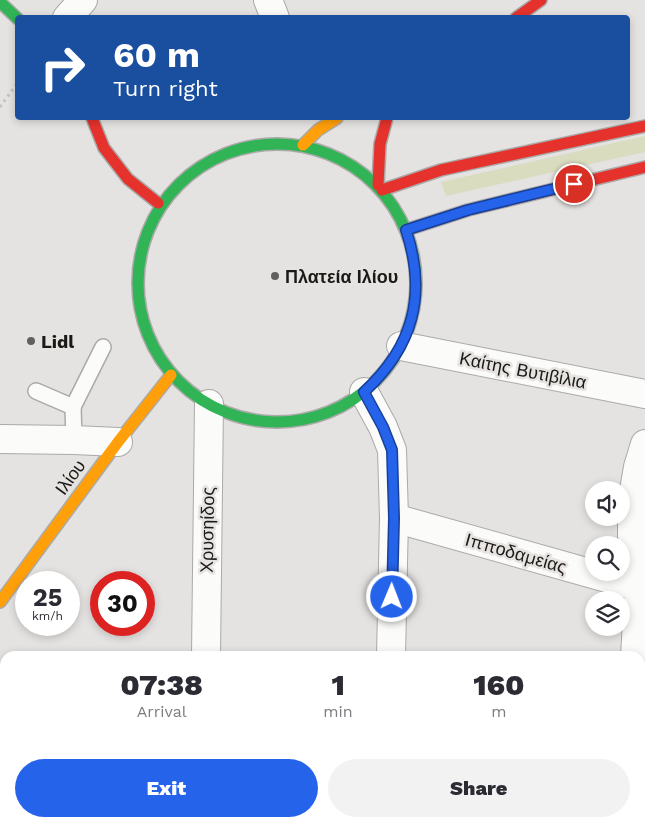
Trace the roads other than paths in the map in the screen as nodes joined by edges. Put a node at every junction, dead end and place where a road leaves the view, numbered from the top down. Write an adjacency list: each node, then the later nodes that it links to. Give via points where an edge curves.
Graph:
1 (83, 0): 5 (street)
2 (268, 0): 6 (street)
3 (541, 0): 7 (main road)
4 (0, 2): 8 (main road)
5 (70, 15)
6 (274, 15)
7 (520, 15)
8 (15, 16)
9 (93, 120): 16 (main road, via 104,148 128,179)
10 (328, 120): 13 (main road)
11 (387, 120): 15 (main road, via 380,144)
12 (645, 126): 15 (main road, via 441,170)
13 (303, 145): 15 (main road, via 346,161); 16 (main road, via 275,143 248,146 222,155 198,168)
14 (645, 167): 17 (main road, via 468,210)
15 (380, 188): 17 (main road)
16 (158, 203): 20 (main road, via 140,260 138,287 150,340)
17 (406, 230): 18 (main road, via 412,249 416,288 409,328)
18 (401, 346): 22 (main road, via 390,364); 23 (street, Καίτης Βυτιβίλια)
19 (103, 347): 25 (lane)
20 (171, 375): 24 (main road); 28 (main road, Ιλίου)
21 (36, 391): 25 (lane)
22 (364, 392): 24 (main road, via 332,411 302,420 270,422 238,417); 30 (street, via 392,450)
23 (645, 394)
24 (209, 404): 34 (street, Χρυσηίδος)
25 (73, 407): 27 (lane)
26 (0, 439): 27 (street)
27 (74, 440): 28 (street)
28 (118, 442): 33 (main road, Ιλίου)
29 (645, 444): 31 (street, via 632,502)
30 (394, 518): 32 (street, Ιπποδαμείας); 35 (street)
31 (639, 538): 32 (street)
32 (639, 587): 36 (street)
33 (0, 602)
34 (206, 651)
35 (390, 651)
36 (636, 651)

